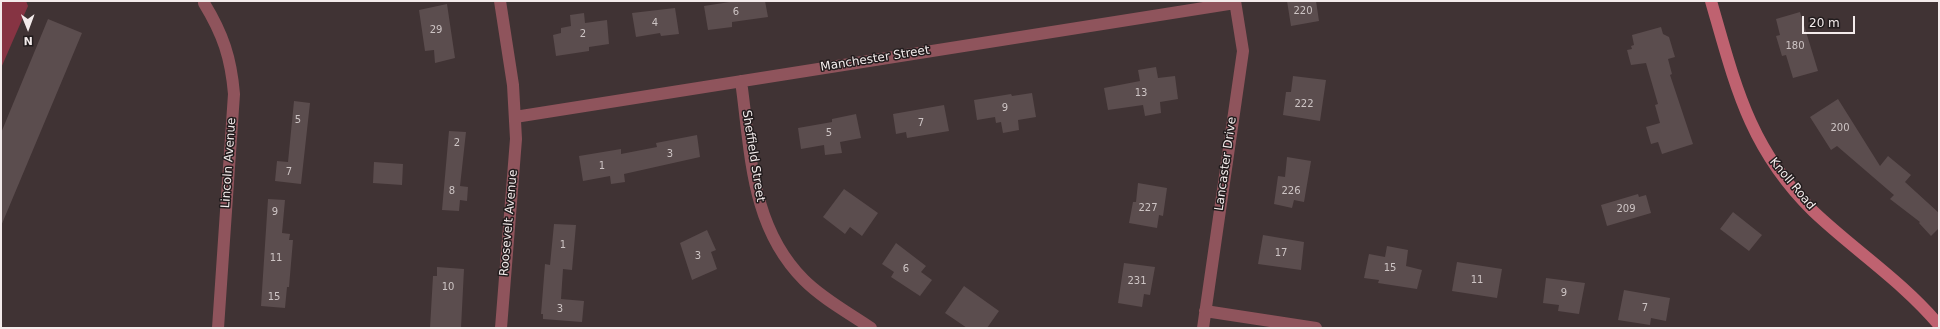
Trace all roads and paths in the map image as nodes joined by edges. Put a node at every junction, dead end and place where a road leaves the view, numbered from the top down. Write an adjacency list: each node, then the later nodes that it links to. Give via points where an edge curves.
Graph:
1 (500, 1): 6 (street, Roosevelt Avenue, via 514,85)
2 (1711, 1): 8 (street, Knoll Road, via 1737,90 1750,123 1768,155 1814,211 1897,282)
3 (1235, 2): 5 (street, Manchester Street); 7 (street, Lancaster Drive, via 1243,51)
4 (204, 4): 9 (street, Lincoln Avenue, via 217,24 226,47 232,70 234,94)
5 (741, 81): 6 (street, Manchester Street); 11 (street, Sheffield Street, via 758,198 764,220 775,242 804,280)
6 (515, 117): 10 (street, Roosevelt Avenue, via 516,139)
7 (1205, 311): 12 (street, Lancaster Drive); 13 (street)
8 (1939, 325)
9 (218, 328)
10 (501, 328)
11 (871, 328)
12 (1203, 328)
13 (1316, 328)

